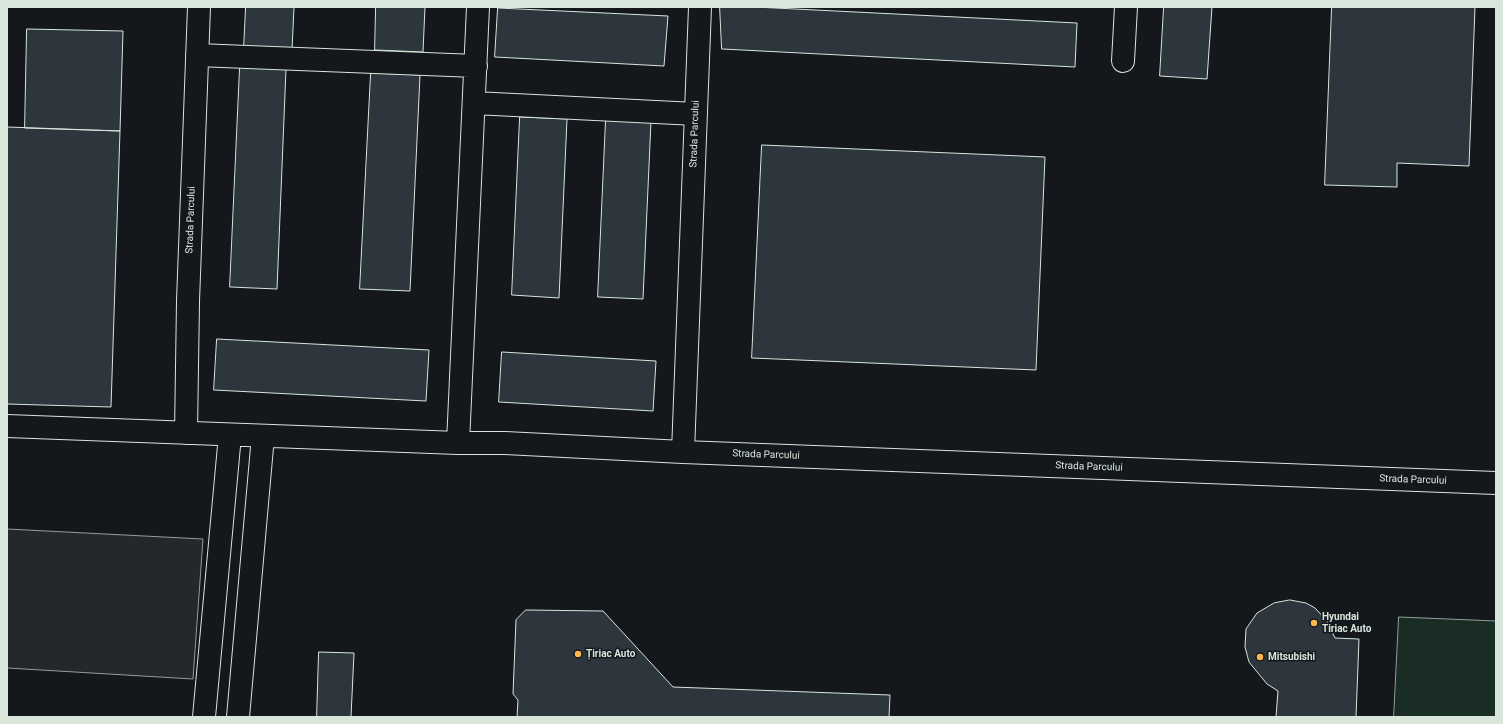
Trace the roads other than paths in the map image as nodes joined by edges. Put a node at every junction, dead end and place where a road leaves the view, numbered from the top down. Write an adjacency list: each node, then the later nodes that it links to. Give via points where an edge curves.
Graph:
1 (199, 7): 5 (street, Strada Parcului)
2 (478, 7): 7 (street)
3 (700, 7): 9 (street, Strada Parcului)
4 (1126, 7): 6 (street)
5 (197, 55): 7 (street); 11 (street, Strada Parcului)
6 (1123, 61)
7 (476, 66): 8 (street)
8 (474, 103): 9 (street); 14 (street)
9 (696, 114): 15 (street, Strada Parcului)
10 (7, 426): 11 (street, Strada Parcului)
11 (186, 433): 12 (street, Strada Parcului)
12 (230, 435): 13 (street, Strada Parcului); 17 (street)
13 (263, 436): 14 (street, Strada Parcului); 18 (street)
14 (458, 443): 15 (street, Strada Parcului)
15 (683, 452): 16 (street, Strada Parcului)
16 (1496, 483)
17 (204, 717)
18 (238, 717)

